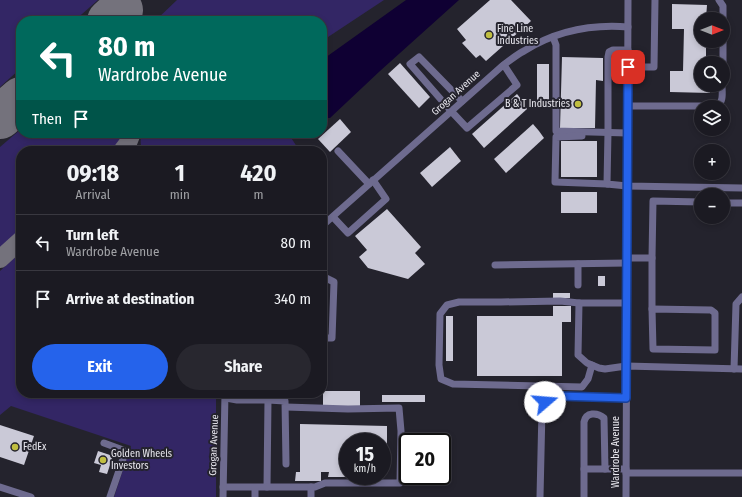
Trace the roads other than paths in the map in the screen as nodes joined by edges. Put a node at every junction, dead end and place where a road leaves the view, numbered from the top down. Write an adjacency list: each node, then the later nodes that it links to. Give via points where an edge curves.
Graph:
1 (628, 0): 5 (street, Wardrobe Avenue)
2 (655, 0): 9 (street, via 654,67)
3 (719, 0): 4 (street)
4 (723, 12)
5 (628, 27): 6 (street, Grogan Avenue, via 585,28); 7 (street, Wardrobe Avenue)
6 (553, 37): 8 (street, Grogan Avenue, via 524,51); 15 (street, via 556,46 556,131)
7 (628, 50): 9 (street, Wardrobe Avenue); 15 (street, via 609,52)
8 (504, 65): 11 (street, Grogan Avenue); 13 (street, via 517,85 467,128)
9 (628, 67): 12 (street, Wardrobe Avenue)
10 (722, 92): 12 (street, via 721,102 717,106)
11 (462, 101): 13 (street, Grogan Avenue); 13 (street, via 419,57 410,64)
12 (627, 106): 14 (street, Wardrobe Avenue)
13 (451, 111): 17 (street, Grogan Avenue)
14 (627, 133): 15 (street); 19 (street, Wardrobe Avenue)
15 (608, 134): 18 (street); 18 (street, via 556,136 555,182)
16 (338, 151): 17 (street)
17 (371, 182): 24 (street, Grogan Avenue); 24 (street, via 386,199 348,232)
18 (607, 184): 19 (street)
19 (627, 186): 20 (street); 27 (street, Wardrobe Avenue)
20 (742, 188)
21 (694, 202): 26 (street, via 653,201)
22 (730, 203): 23 (street)
23 (742, 203)
24 (332, 216): 25 (street, Grogan Avenue)
25 (327, 219)
26 (652, 258): 27 (street); 35 (street)
27 (627, 260): 28 (street); 34 (street, Wardrobe Avenue)
28 (578, 264): 29 (street); 31 (street)
29 (495, 265)
30 (327, 278): 36 (street, via 334,282 332,338)
31 (578, 285)
32 (742, 297): 39 (street, via 736,304)
33 (579, 303): 34 (street); 37 (street, via 578,355); 37 (street, via 459,302 447,306 440,314 441,379 453,384 582,387 588,379)
34 (626, 304): 38 (street, Wardrobe Avenue)
35 (652, 310): 35 (street, via 711,310 715,314 715,350 653,349)
36 (327, 338)
37 (592, 365): 38 (street, via 605,369)
38 (626, 366): 39 (street); 43 (street, Wardrobe Avenue)
39 (734, 369): 40 (street)
40 (742, 369)
41 (225, 398): 53 (street, Grogan Avenue)
42 (232, 398): 44 (street)
43 (626, 398): 50 (street, Wardrobe Avenue); 62 (street, via 559,396 545,402 542,409)
44 (268, 400): 45 (street, via 285,401); 54 (street)
45 (286, 407): 47 (street); 55 (street, via 399,408 400,482 325,483)
46 (104, 443): 58 (street, via 123,450 123,459)
47 (286, 464)
48 (584, 469): 49 (street); 49 (street, via 584,422 588,415 595,414 604,418); 63 (street)
49 (605, 469): 50 (street)
50 (626, 471): 51 (street); 64 (street, Wardrobe Avenue)
51 (742, 473)
52 (0, 487): 57 (street)
53 (223, 487): 56 (street); 59 (street, Grogan Avenue)
54 (267, 487): 55 (street); 56 (street)
55 (311, 487): 61 (street)
56 (255, 488): 60 (street)
57 (31, 497)
58 (110, 497)
59 (222, 497)
60 (255, 497)
61 (311, 497)
62 (540, 497)
63 (584, 497)
64 (626, 497)

